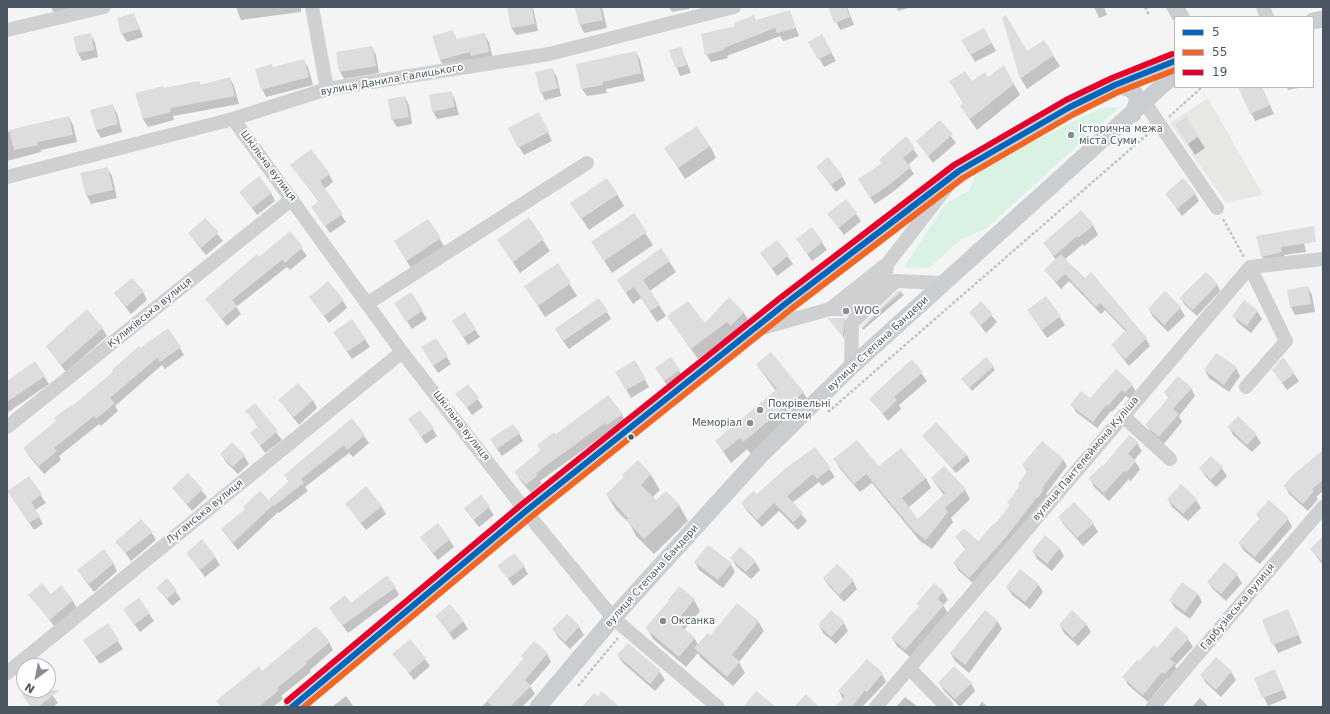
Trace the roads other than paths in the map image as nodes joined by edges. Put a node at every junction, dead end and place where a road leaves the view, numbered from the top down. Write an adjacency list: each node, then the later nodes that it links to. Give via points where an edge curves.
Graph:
1 (104, 7): 6 (street)
2 (312, 7): 10 (street)
3 (734, 7): 10 (street, вулиця Данила Галицького, via 549,54)
4 (1176, 7): 5 (main road)
5 (1180, 16)
6 (7, 30)
7 (1174, 61): 9 (main road)
8 (1174, 75): 11 (main road, вулиця Степана Бандери)
9 (1115, 85): 12 (main road, via 1132,89 1138,99); 15 (main road, via 1070,107)
10 (327, 89): 13 (street, вулиця Данила Галицького)
11 (1145, 103): 12 (main road, вулиця Степана Бандери); 18 (street, via 1155,129)
12 (1133, 114): 21 (main road, вулиця Степана Бандери)
13 (233, 119): 16 (street, вулиця Данила Галицького); 17 (street, Шкільна вулиця)
14 (587, 164): 22 (street)
15 (959, 171): 23 (main road); 23 (street, via 888,263 830,309)
16 (7, 177)
17 (292, 199): 22 (street, Шкільна вулиця); 28 (street, Куликівська вулиця)
18 (1217, 208)
19 (1323, 259): 20 (street)
20 (1250, 267): 26 (street, via 1286,341); 27 (street, вулиця Пантелеймона Куліша)
21 (944, 283): 25 (main road, вулиця Степана Бандери); 25 (street, via 896,281 852,323)
22 (368, 303): 24 (street, Шкільна вулиця)
23 (752, 331): 31 (main road)
24 (402, 352): 31 (street, Шкільна вулиця); 34 (street, Луганська вулиця)
25 (851, 367): 32 (main road, вулиця Степана Бандери, via 760,456)
26 (1246, 387)
27 (1123, 416): 29 (street); 33 (street, вулиця Пантелеймона Куліша)
28 (7, 427)
29 (1170, 459)
30 (1323, 508): 40 (street, Гарбузівська вулиця)
31 (526, 511): 32 (street, Шкільна вулиця); 35 (main road)
32 (613, 618): 36 (main road, вулиця Степана Бандери); 37 (street, Шкільна вулиця)
33 (909, 668): 38 (street, вулиця Пантелеймона Куліша); 39 (street)
34 (7, 673)
35 (292, 707)
36 (538, 707)
37 (718, 707)
38 (876, 707)
39 (947, 707)
40 (1154, 707)

